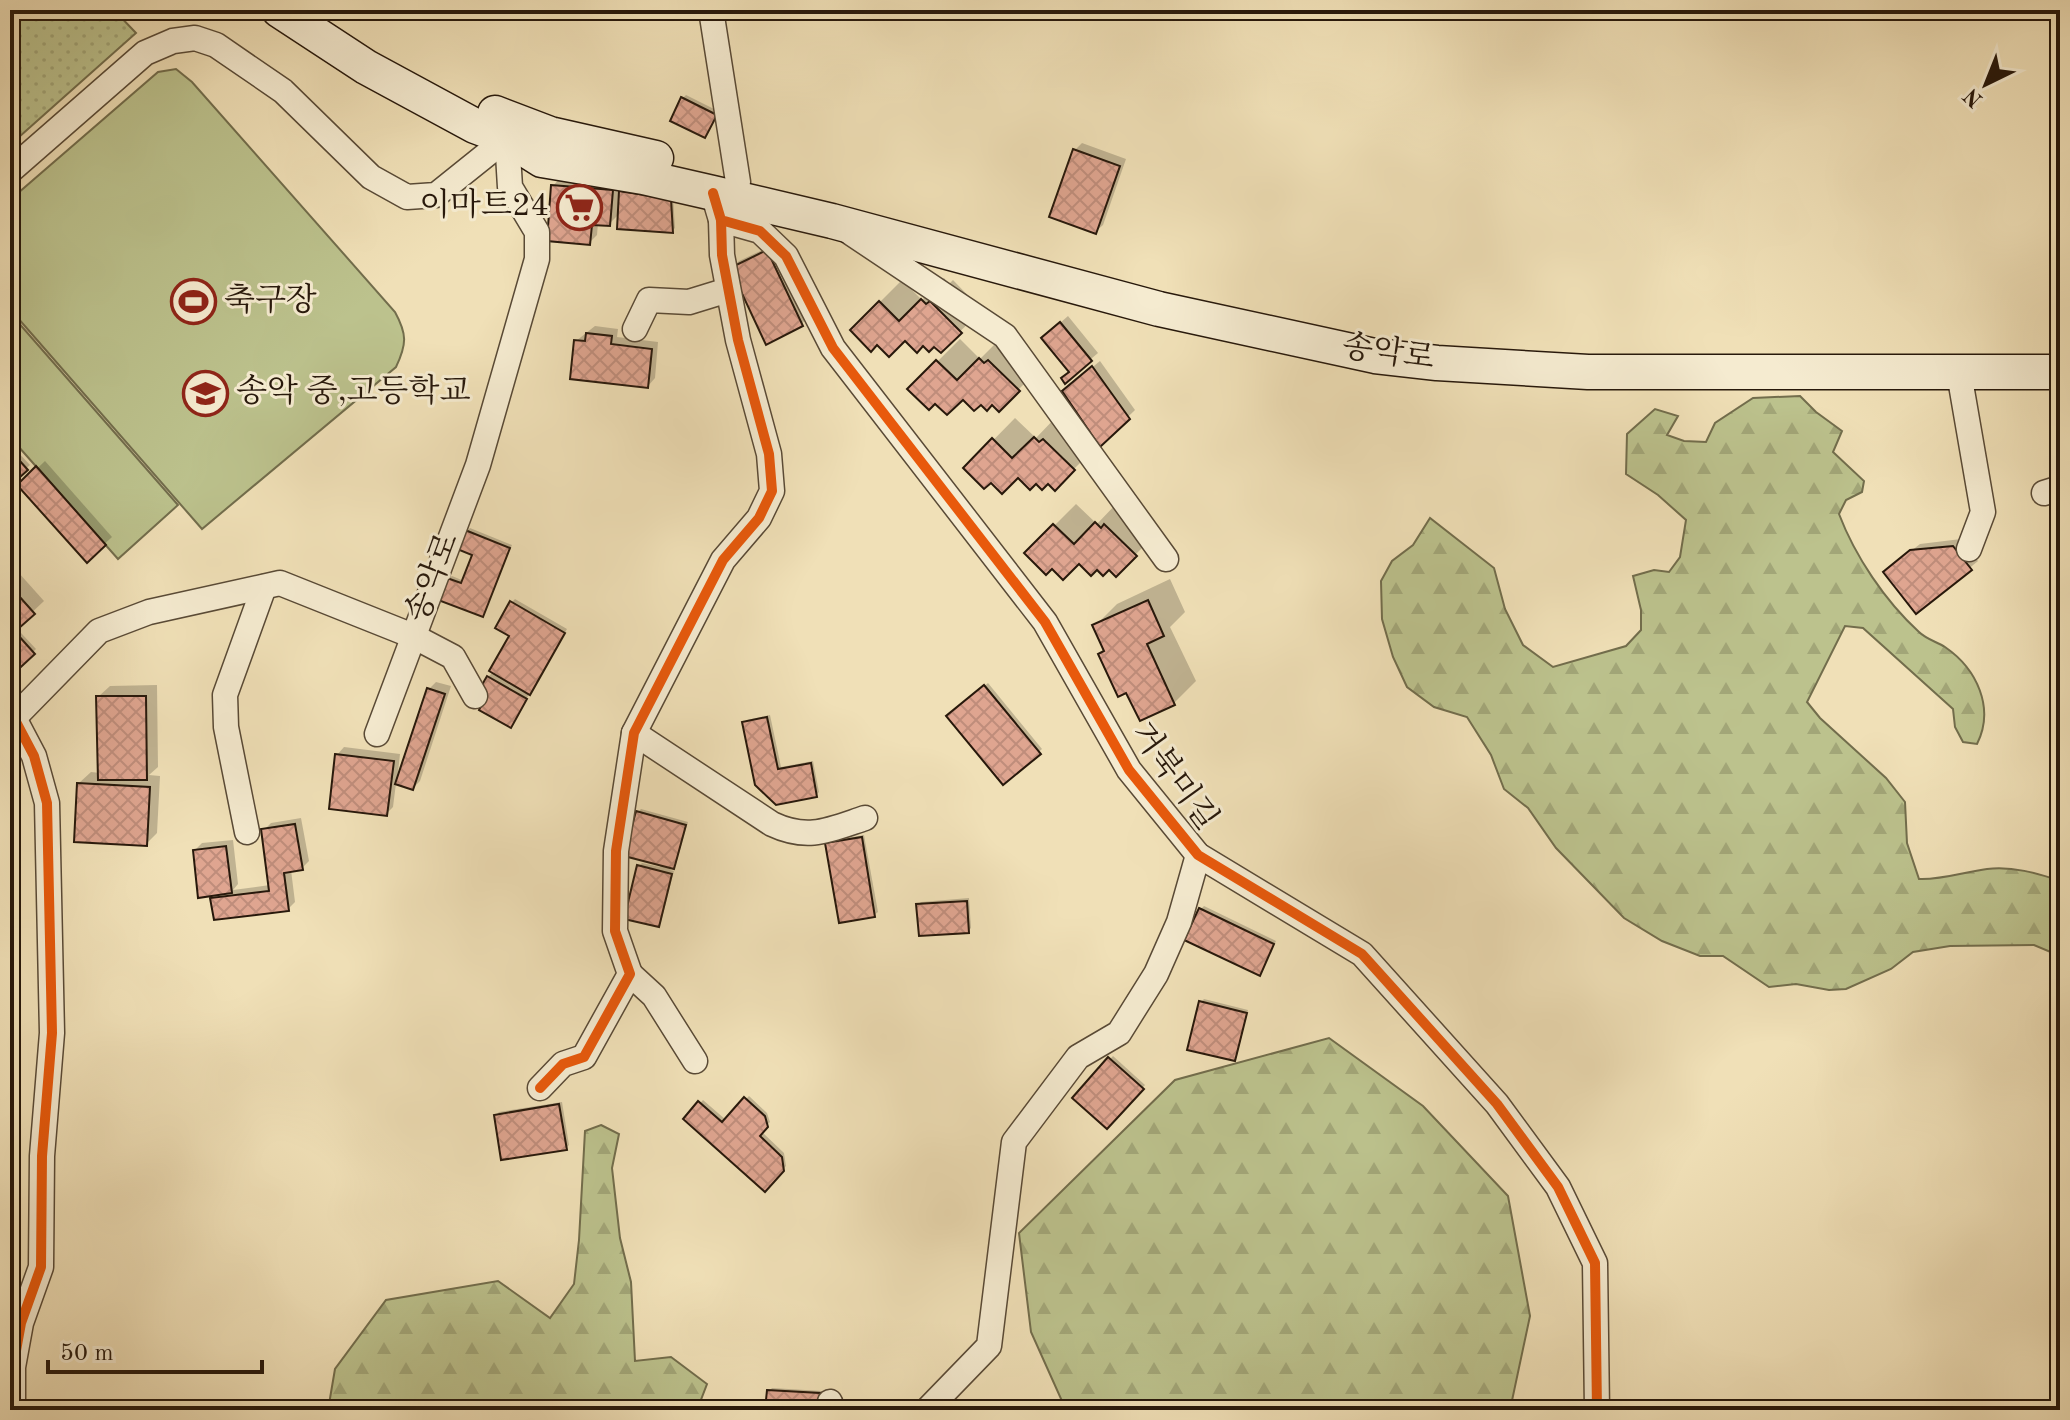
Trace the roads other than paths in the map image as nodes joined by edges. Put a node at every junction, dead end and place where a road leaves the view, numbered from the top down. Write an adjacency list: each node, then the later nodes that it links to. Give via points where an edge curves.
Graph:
1 (279, 10): 4 (main road, 송악로, via 366,67)
2 (309, 10): 6 (main road, via 455,95 550,134 671,161)
3 (711, 10): 6 (street)
4 (507, 138): 5 (street, via 436,195 407,197 371,177 283,91 216,45 195,38 145,53); 6 (main road, 송악로, via 542,160 643,177); 16 (street, 송악로, via 510,187 537,232 537,259 478,465)
5 (10, 171)
6 (724, 198): 7 (main road, 송악로); 8 (street, via 722,255); 10 (main road, via 821,207 1093,278 1413,348 1549,359 1685,361); 23 (street, 거북미길, via 786,256 833,348 1045,622 1129,770)
7 (832, 221): 12 (main road, 송악로, via 1159,309 1375,356 1588,372); 14 (street, 송악로, via 1005,336)
8 (728, 290): 9 (street, via 689,302 649,300); 19 (street, via 769,454 772,491 759,518 723,560)
9 (635, 329)
10 (2060, 357)
11 (2060, 372): 12 (main road, 송악로)
12 (1959, 373): 13 (street, via 1983,512)
13 (1969, 549)
14 (1166, 559)
15 (264, 587): 16 (street, 송악로, via 280,583); 18 (street, 송악로, via 149,612 99,631); 22 (street, via 225,695 226,727)
16 (413, 636): 17 (street, via 453,657); 20 (street)
17 (475, 696)
18 (12, 720): 27 (street, 송악로, via 34,756 47,803 52,1033 42,1156 41,1267 21,1323)
19 (634, 733): 21 (street, via 787,831 812,834); 24 (street, via 616,851 615,931)
20 (377, 734)
21 (865, 818)
22 (247, 832)
23 (1198, 855): 28 (street, via 1179,922 1156,974 1119,1033 1078,1057 1014,1142 989,1346); 29 (street, 거북미길, via 1362,954 1497,1104 1558,1187 1595,1263)
24 (630, 974): 25 (street, via 654,996); 26 (street, via 584,1057 563,1064)
25 (695, 1061)
26 (540, 1088)
27 (13, 1410)
28 (927, 1410)
29 (1597, 1410)

